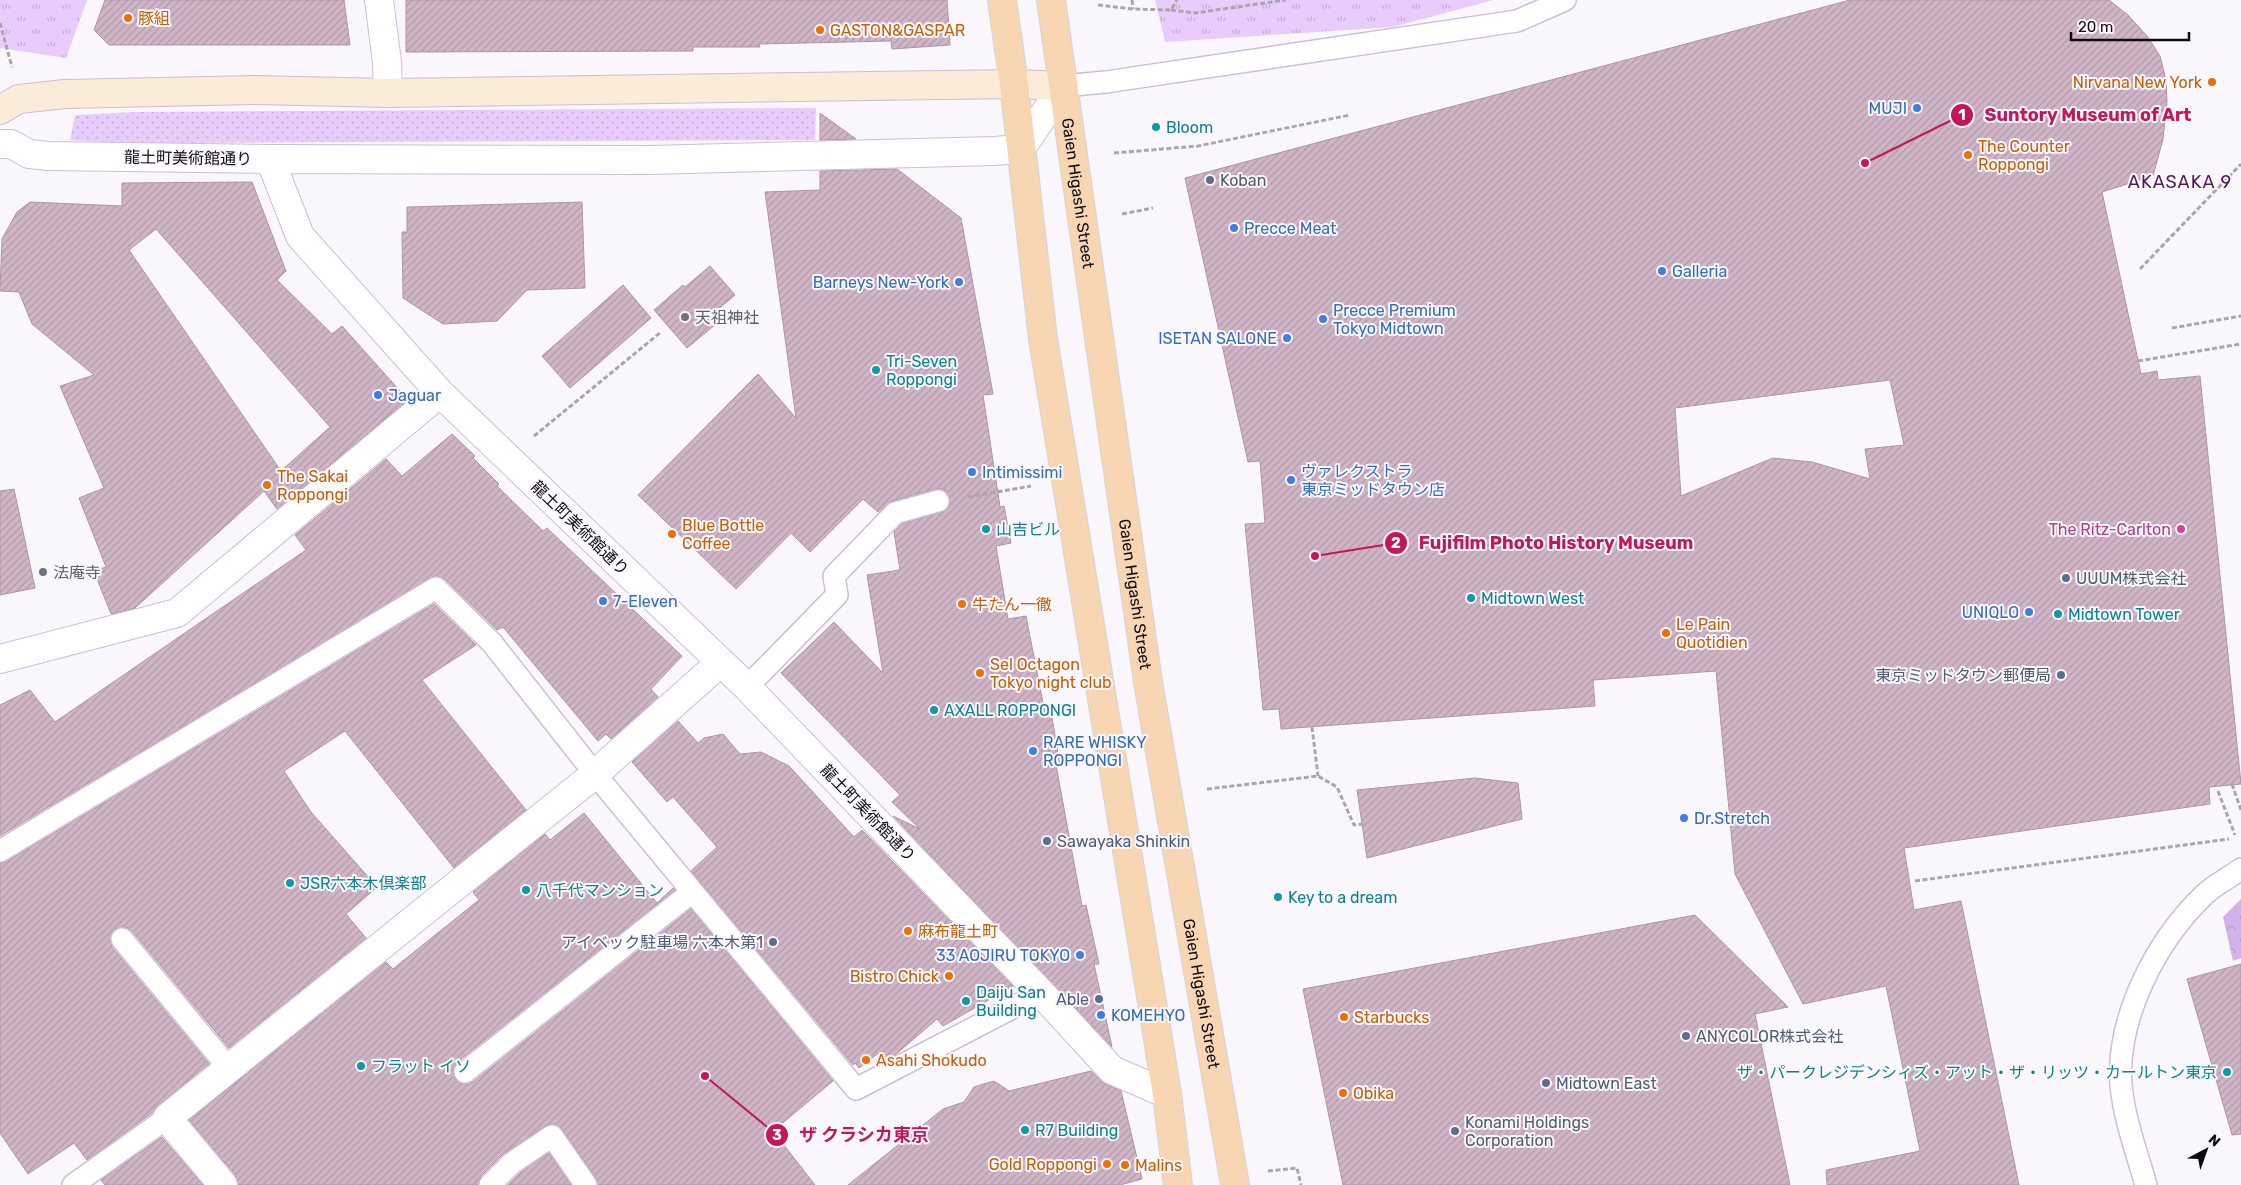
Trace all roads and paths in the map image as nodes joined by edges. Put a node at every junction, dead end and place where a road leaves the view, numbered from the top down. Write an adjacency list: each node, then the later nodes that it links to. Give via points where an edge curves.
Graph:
1 (379, 0): 14 (street)
2 (1002, 0): 12 (main road)
3 (1051, 0): 13 (main road, Gaien Higashi Street)
4 (1132, 0): 9 (path)
5 (1177, 0): 10 (path)
6 (1286, 0): 10 (path, via 1195,13)
7 (1565, 0): 13 (lane, via 1517,21)
8 (1098, 5): 9 (path)
9 (1133, 9): 10 (path)
10 (1172, 10)
11 (0, 23): 15 (path)
12 (1014, 84): 13 (street); 14 (street); 18 (main road)
13 (1063, 86): 18 (street); 64 (main road, Gaien Higashi Street, via 1148,682)
14 (388, 93): 15 (street, via 208,91 65,94)
15 (10, 105)
16 (1350, 115): 19 (path, via 1198,146)
17 (0, 144): 20 (street, 龍土町美術館通り, via 11,144 29,154 48,156)
18 (1022, 148): 20 (street, via 649,160); 56 (main road, via 1043,339)
19 (1114, 153)
20 (270, 159): 30 (street, 龍土町美術館通り, via 300,236)
21 (2241, 164): 24 (path)
22 (1153, 208): 23 (path)
23 (1122, 214)
24 (2140, 269)
25 (2241, 316): 26 (path)
26 (2172, 328)
27 (661, 332): 31 (path)
28 (2241, 344): 29 (path)
29 (2138, 362)
30 (440, 393): 31 (street, 龍土町美術館通り); 35 (street, via 177,613)
31 (507, 458): 36 (street, 龍土町美術館通り)
32 (1031, 486): 33 (path)
33 (967, 497)
34 (938, 501): 37 (lane, via 895,513 834,576 837,595)
35 (0, 659)
36 (722, 662): 37 (street, 龍土町美術館通り); 39 (street)
37 (747, 687): 53 (street, 龍土町美術館通り)
38 (1312, 727): 40 (path)
39 (595, 774): 48 (lane, via 492,643 436,588); 51 (lane); 54 (street)
40 (1318, 776): 42 (path); 45 (path, via 1337,787 1354,825)
41 (2232, 784): 44 (path)
42 (1207, 789)
43 (2218, 791): 46 (path)
44 (2241, 810)
45 (1362, 824)
46 (2235, 835)
47 (2241, 837): 50 (path)
48 (0, 851)
49 (2241, 869): 66 (lane, via 2205,894 2162,944 2145,977 2128,1028 2121,1064 2121,1086)
50 (1916, 881)
51 (692, 892): 53 (lane, via 856,1089); 55 (lane)
52 (122, 939): 54 (lane)
53 (1041, 993): 56 (street, 龍土町美術館通り, via 1112,1070)
54 (228, 1067): 57 (street)
55 (464, 1072)
56 (1167, 1094): 63 (main road)
57 (167, 1118): 59 (lane); 60 (street)
58 (1267, 1171): 65 (path, via 1297,1168)
59 (73, 1185)
60 (223, 1185)
61 (490, 1185): 62 (lane, via 512,1163 552,1136)
62 (586, 1185)
63 (1178, 1185)
64 (1235, 1185)
65 (1301, 1185)
66 (2146, 1185)

